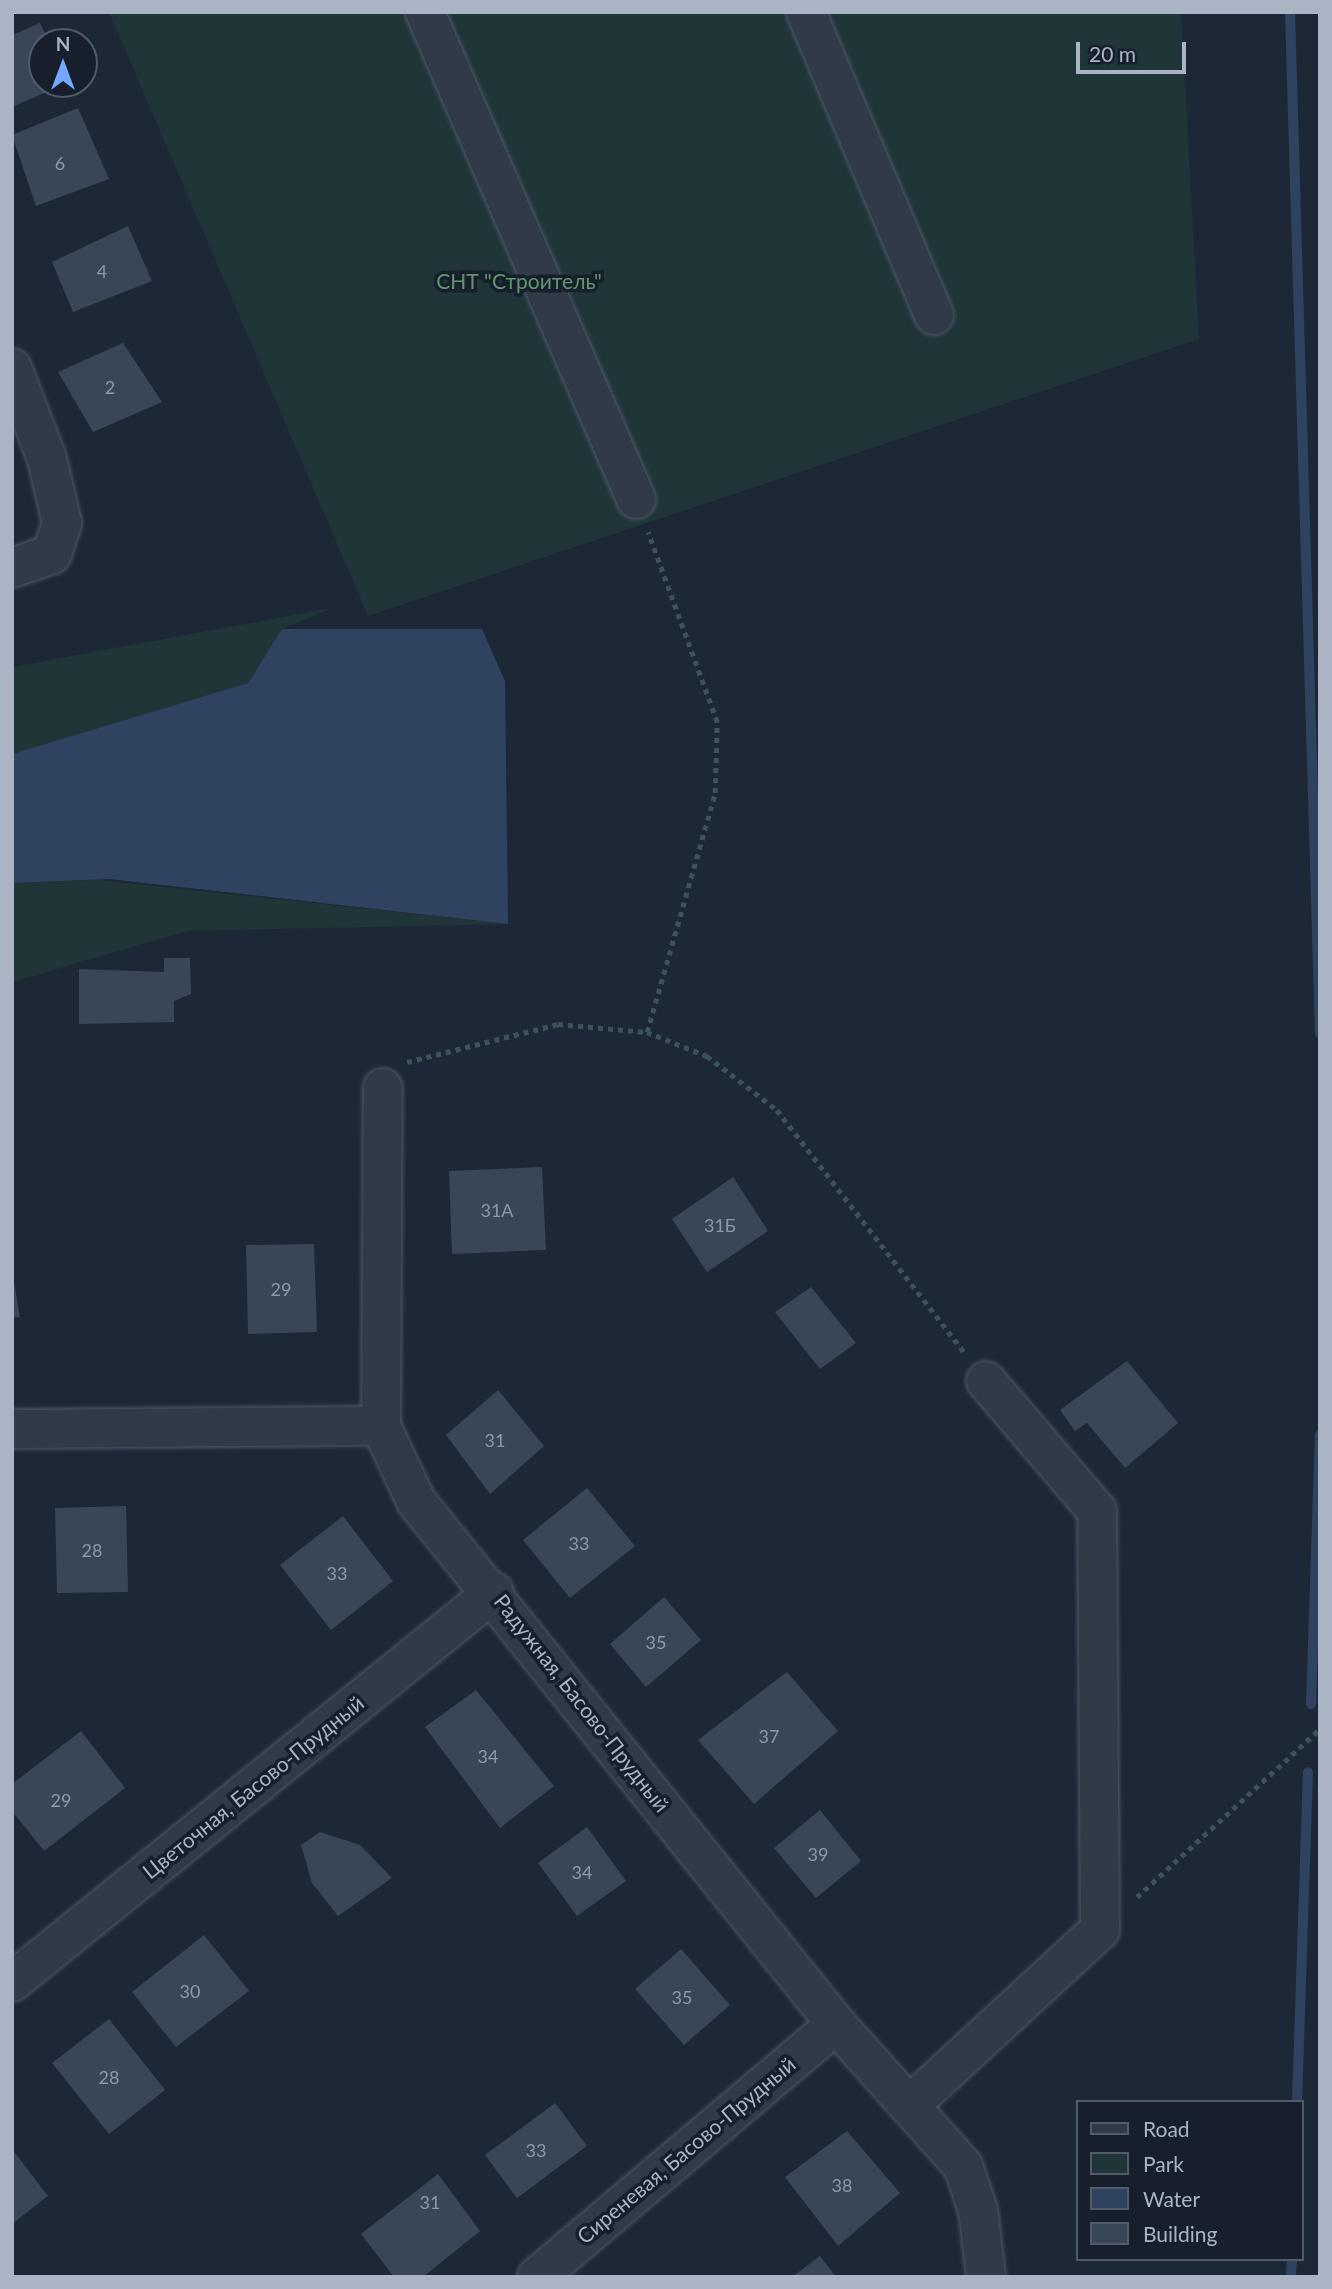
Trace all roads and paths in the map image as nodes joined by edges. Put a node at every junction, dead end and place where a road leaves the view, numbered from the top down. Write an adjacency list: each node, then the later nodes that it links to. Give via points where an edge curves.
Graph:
1 (425, 12): 5 (street)
2 (806, 12): 3 (street)
3 (934, 316)
4 (12, 368): 6 (street, via 59,496 61,541 52,554)
5 (636, 499): 7 (path, via 717,722 715,793)
6 (12, 568)
7 (647, 1032): 8 (path, via 558,1024 404,1062); 9 (path, via 708,1056 776,1110)
8 (383, 1088): 10 (street)
9 (986, 1381): 14 (street, via 1097,1511)
10 (381, 1426): 11 (street); 12 (street, Радужная, Басово-Прудный, via 416,1501)
11 (12, 1429)
12 (494, 1592): 15 (street, Цветочная, Басово-Прудный); 16 (street, Радужная, Басово-Прудный)
13 (1320, 1729): 14 (path)
14 (1100, 1930): 17 (street)
15 (12, 1982)
16 (836, 2024): 17 (street, Радужная, Басово-Прудный); 18 (street, Сиреневая, Басово-Прудный)
17 (909, 2106): 19 (street, Радужная, Басово-Прудный, via 963,2166 978,2210)
18 (537, 2277)
19 (986, 2277)

